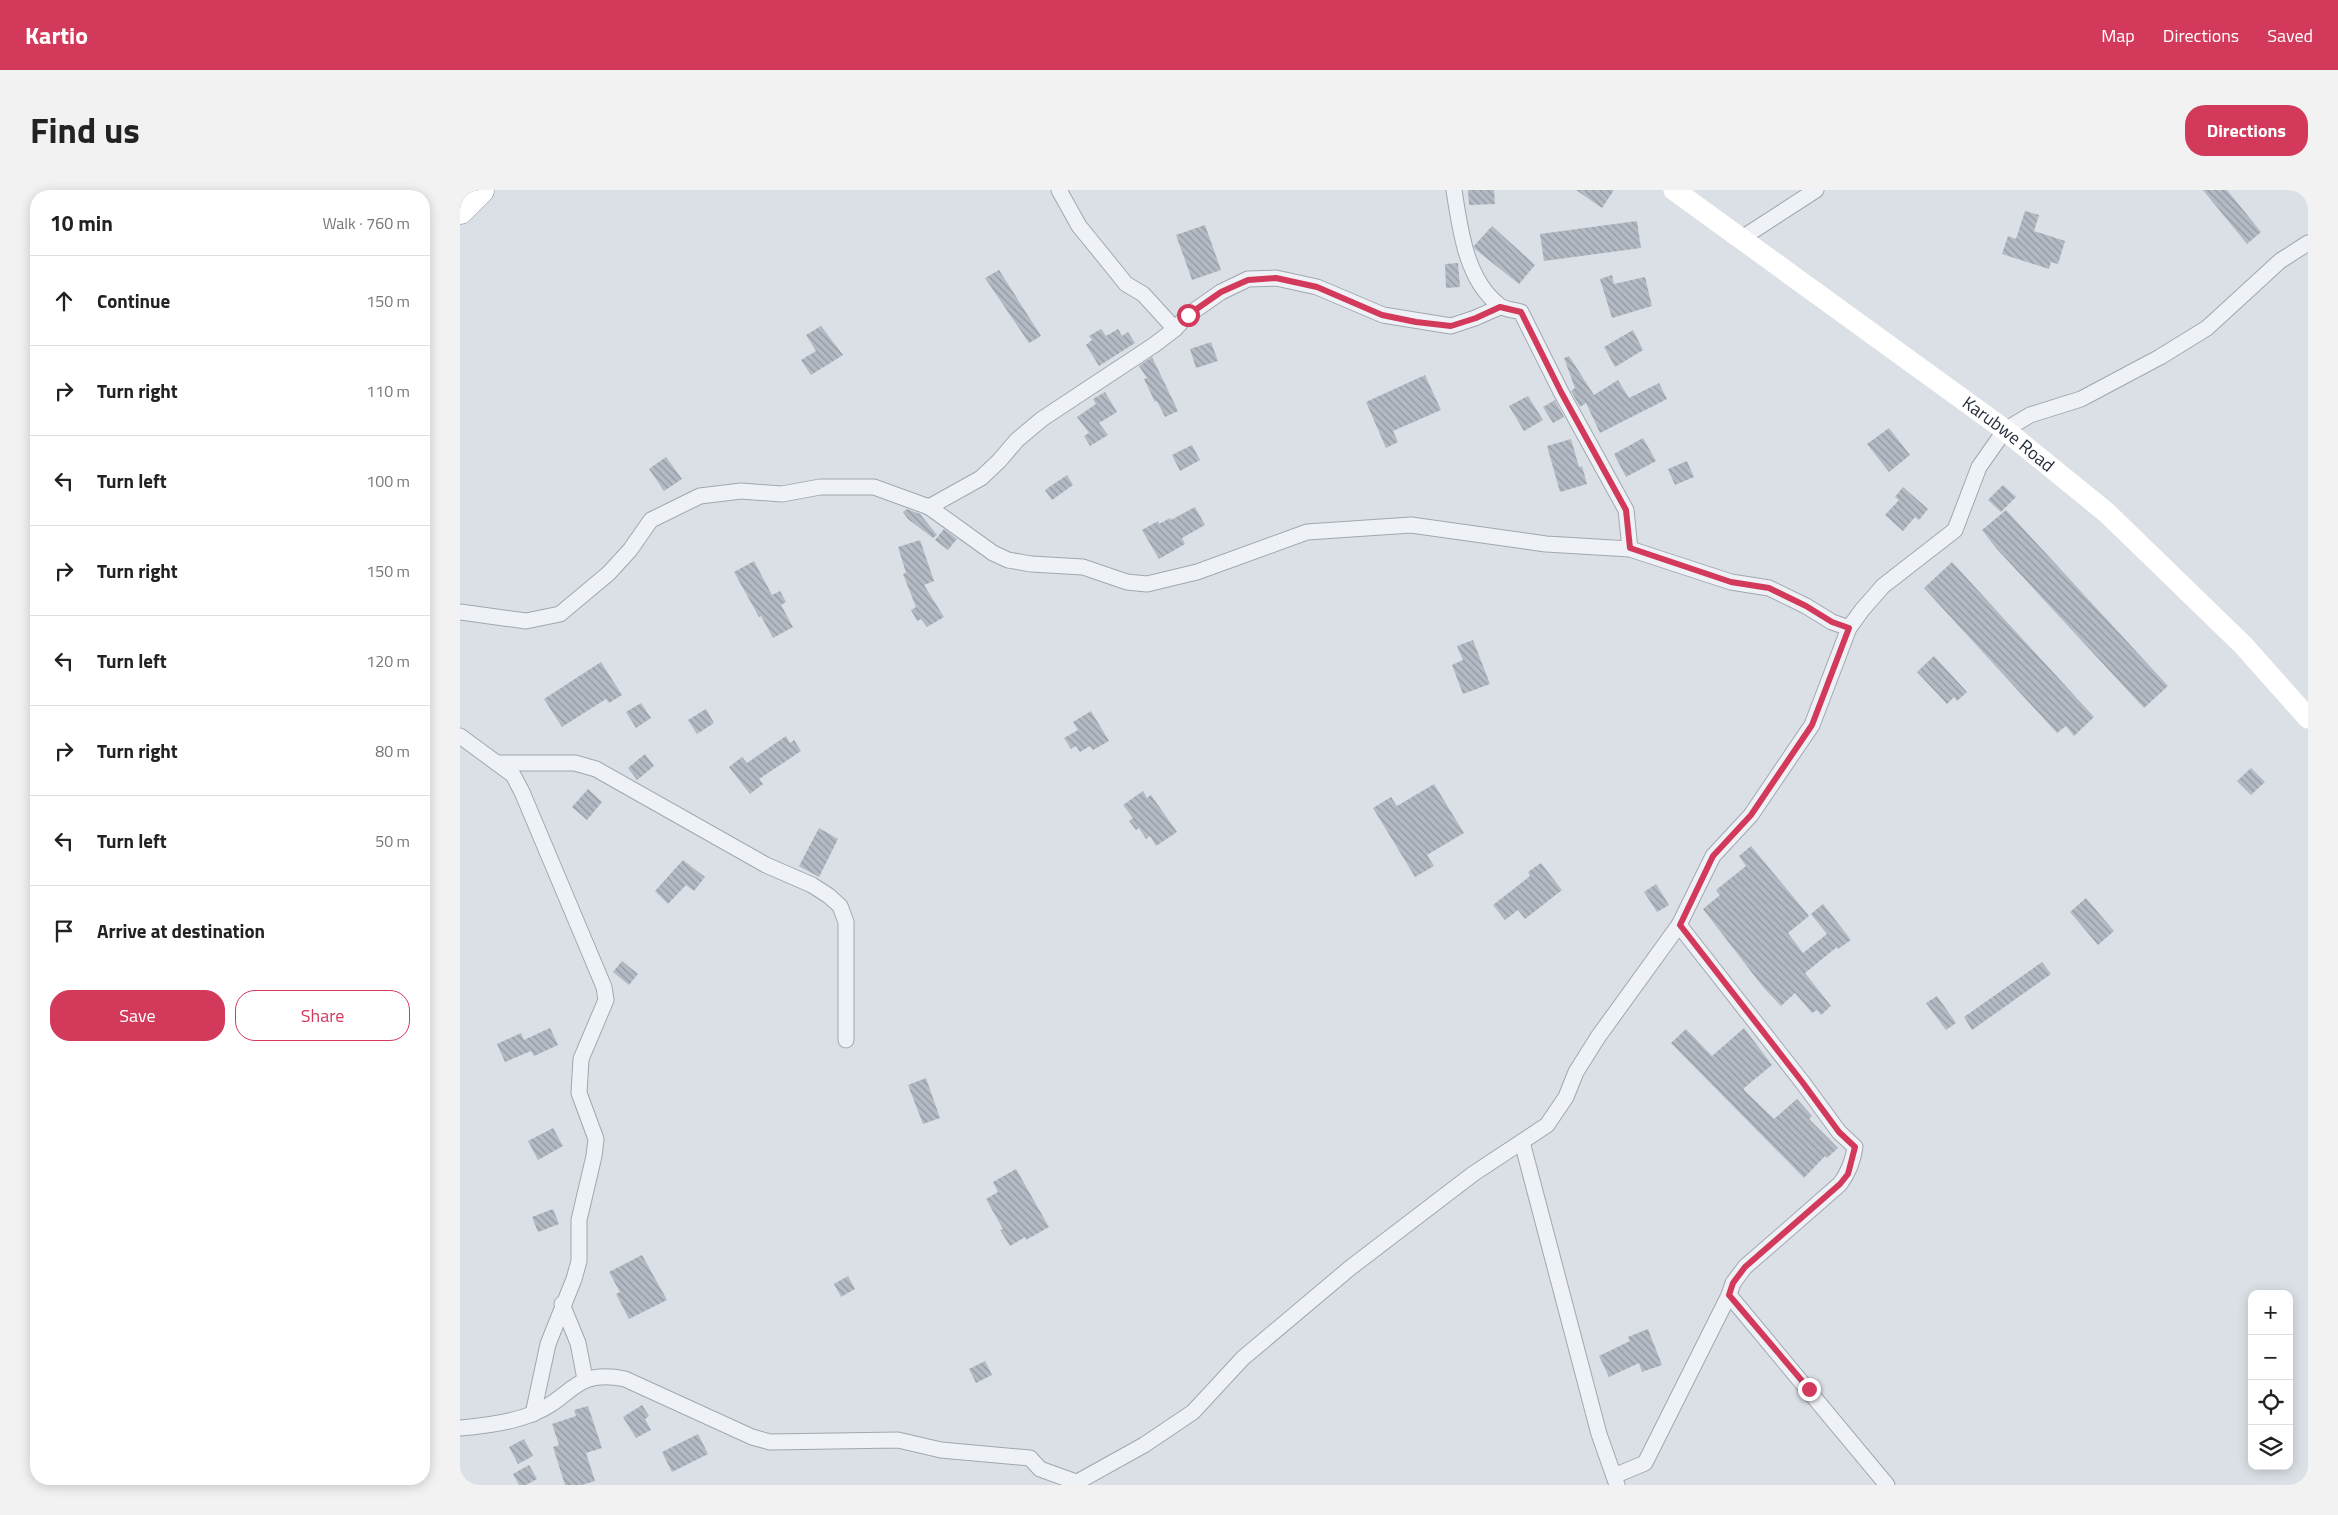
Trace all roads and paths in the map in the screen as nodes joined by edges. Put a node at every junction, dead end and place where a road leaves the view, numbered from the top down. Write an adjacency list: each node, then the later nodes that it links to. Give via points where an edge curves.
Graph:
1 (480, 190): 6 (highway)
2 (1059, 190): 10 (street, via 1079,226 1126,284 1143,294)
3 (1454, 190): 9 (street, via 1472,270)
4 (1674, 190): 7 (street, Karubwe Road)
5 (1816, 190): 7 (street)
6 (460, 210)
7 (1742, 238): 11 (street, Karubwe Road)
8 (2308, 243): 11 (street, via 2280,261 2207,328 2081,399 2030,415)
9 (1500, 307): 10 (street, via 1451,326 1382,315 1317,287 1276,278 1248,280 1221,292 1188,315); 13 (street, via 1521,312 1626,510)
10 (1175, 329): 12 (street, via 1042,419 981,478)
11 (2005, 430): 15 (street, via 1979,467 1956,530 1883,586); 16 (street, Karubwe Road, via 2107,513 2243,645)
12 (930, 508): 13 (street, via 1008,560 1083,567 1127,582 1147,584 1197,572 1307,532 1411,525 1546,544); 14 (street, via 874,487 820,487 782,494 741,491 700,496 650,520 630,550 609,573 560,614 526,621)
13 (1630, 548): 15 (street, via 1731,582 1769,588)
14 (460, 612)
15 (1849, 628): 19 (street, via 1812,725 1751,815 1713,856)
16 (2308, 718)
17 (460, 736): 18 (street)
18 (498, 763): 20 (street, via 575,763 596,769 766,865 829,896 840,906 846,922); 23 (street, via 513,776 522,792 604,986 606,1000 581,1059 579,1094 596,1139 579,1220 579,1261)
19 (1680, 925): 21 (street, via 1598,1037 1547,1125); 22 (street, via 1839,1132 1855,1147 1848,1174 1840,1184 1745,1267)
20 (846, 1040)
21 (1522, 1142): 27 (street, via 1599,1434); 28 (street, via 1473,1174 1293,1314 1243,1358 1193,1412 1144,1445)
22 (1729, 1295): 27 (street, via 1645,1463); 29 (street)
23 (562, 1304): 24 (street, via 578,1343); 25 (street, via 544,1358)
24 (585, 1379): 25 (street); 28 (street, via 609,1375 625,1379 752,1437 770,1442 898,1440 941,1450 1030,1458 1040,1469)
25 (533, 1414): 26 (street, via 502,1423)
26 (460, 1428)
27 (1616, 1481)
28 (1074, 1483)
29 (1888, 1485)

